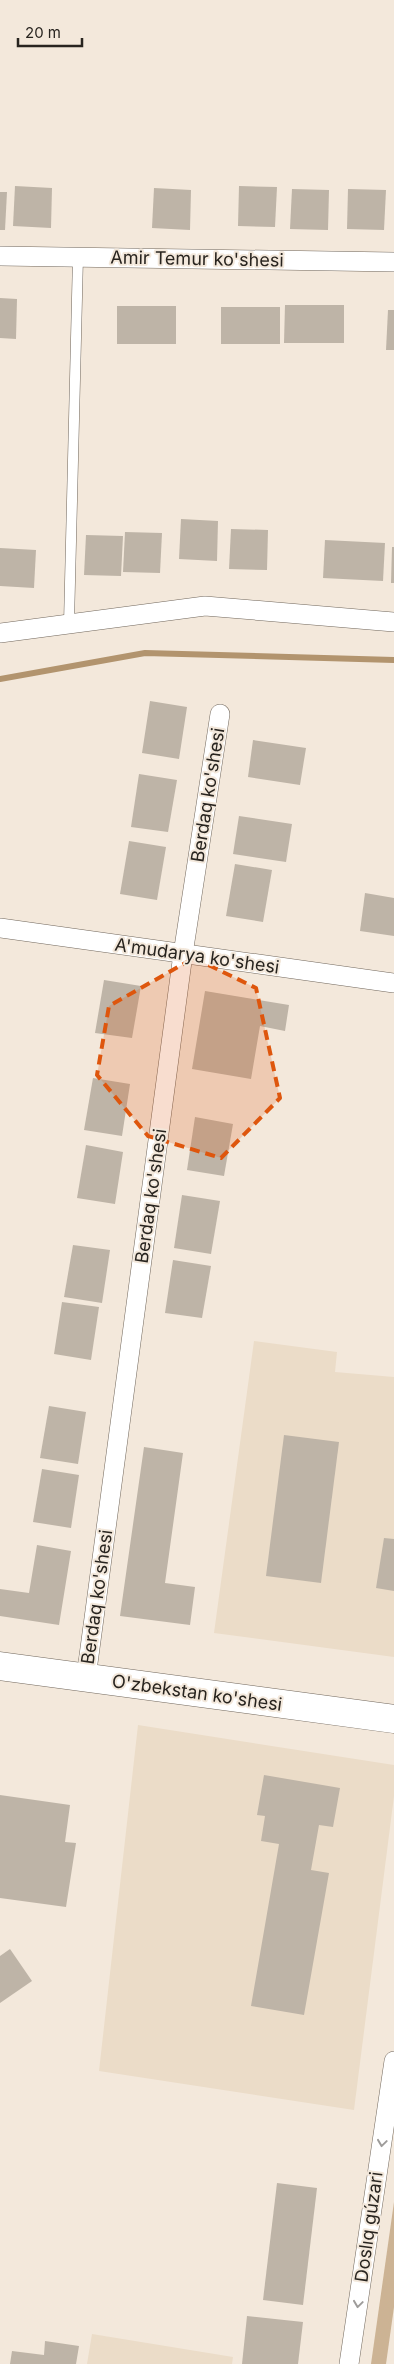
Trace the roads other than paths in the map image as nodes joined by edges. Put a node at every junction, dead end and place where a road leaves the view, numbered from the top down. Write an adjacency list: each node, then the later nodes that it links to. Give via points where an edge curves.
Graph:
1 (0, 256): 2 (street, Amir Temur ko'shesi)
2 (78, 257): 3 (street, Amir Temur ko'shesi); 5 (lane)
3 (394, 262)
4 (394, 622): 5 (street, via 205,606)
5 (69, 623): 6 (street)
6 (0, 633)
7 (220, 714): 9 (street, Berdaq ko'shesi)
8 (0, 928): 9 (street, A'mudarya ko'shesi)
9 (183, 954): 10 (street, A'mudarya ko'shesi); 12 (street, Berdaq ko'shesi)
10 (394, 983)
11 (0, 1666): 12 (main road, O'zbekstan ko'shesi)
12 (86, 1678): 13 (main road, O'zbekstan ko'shesi)
13 (394, 1719)
14 (394, 2061): 15 (street, Doslıq gúzari, one-way to 15)
15 (349, 2364)

